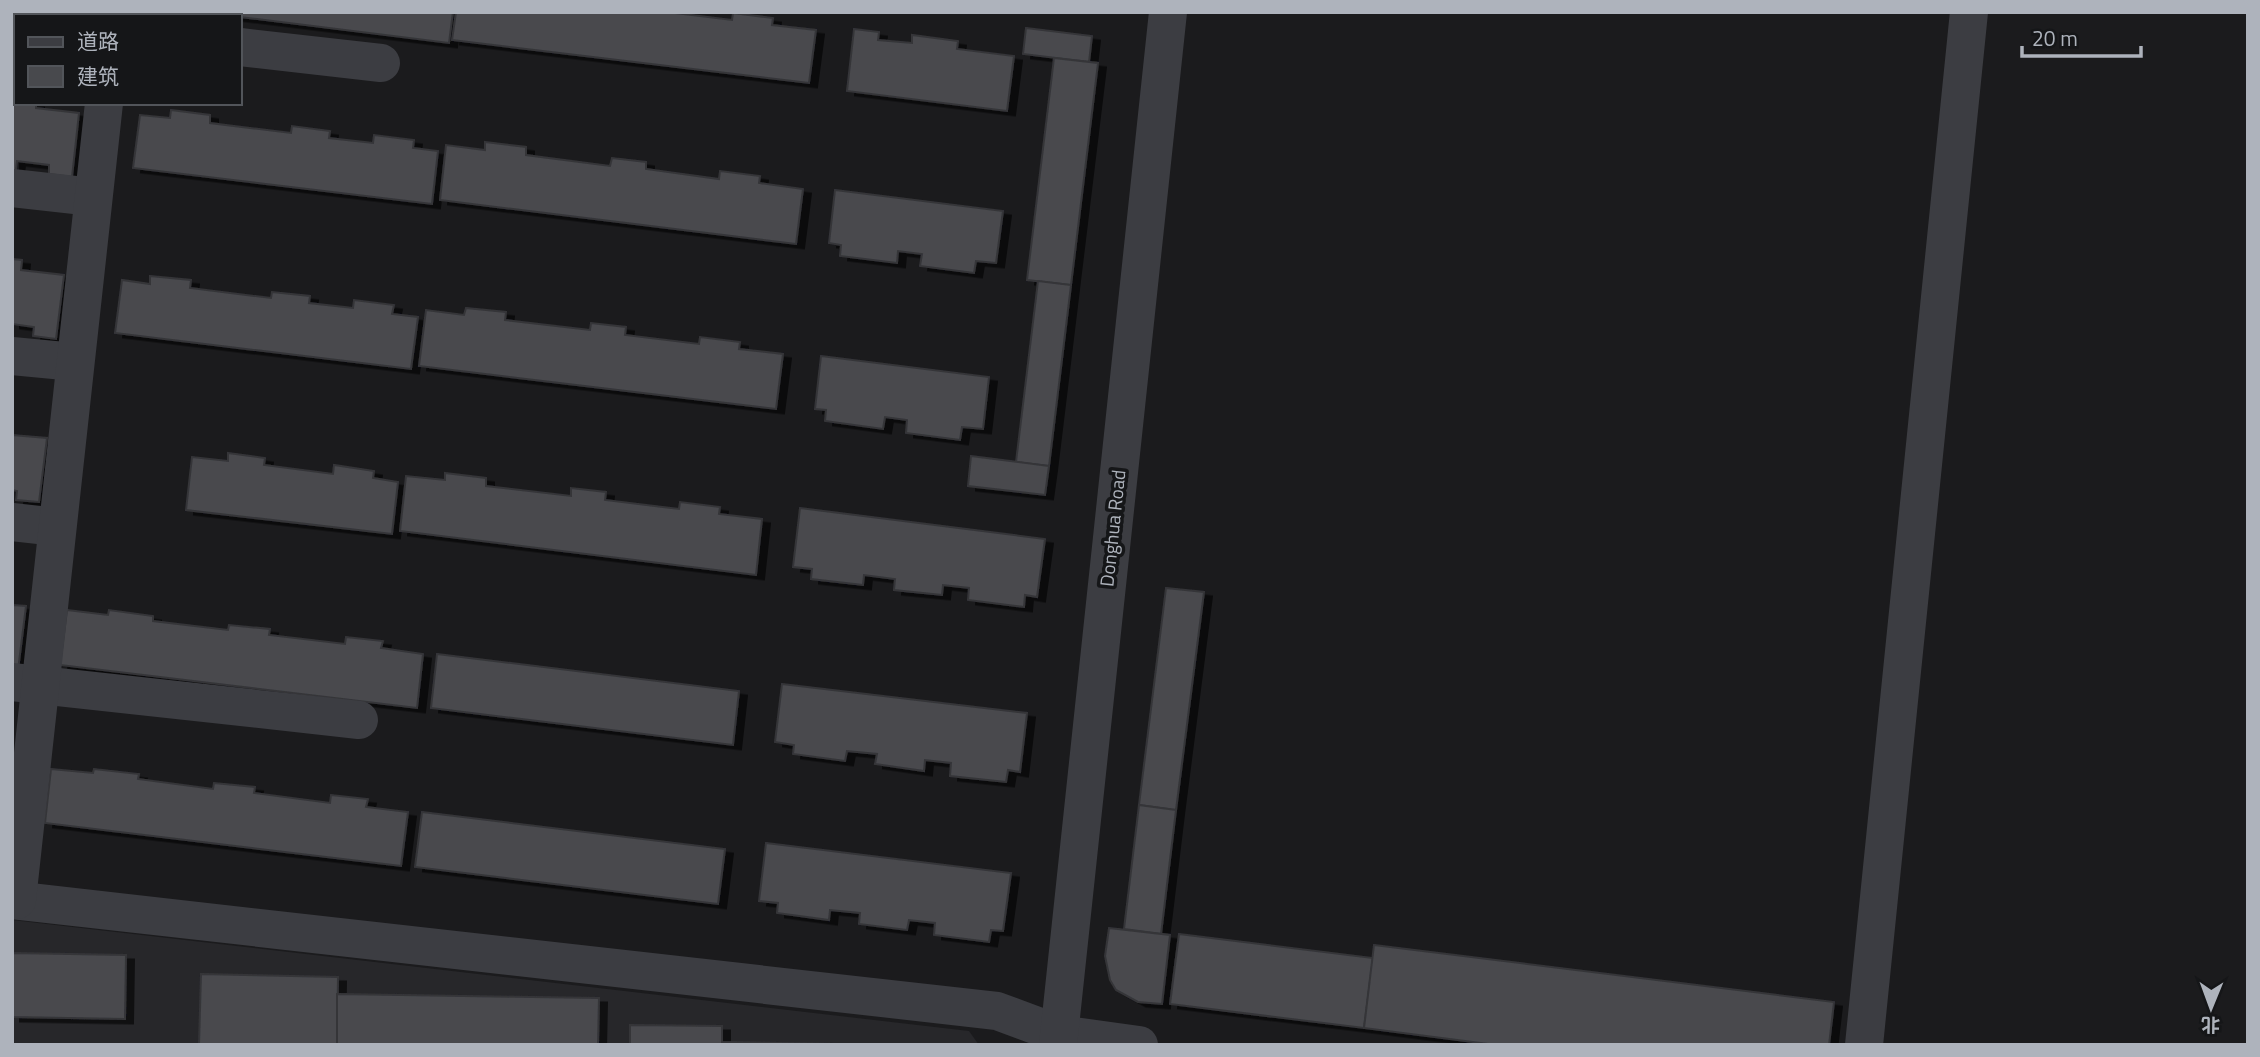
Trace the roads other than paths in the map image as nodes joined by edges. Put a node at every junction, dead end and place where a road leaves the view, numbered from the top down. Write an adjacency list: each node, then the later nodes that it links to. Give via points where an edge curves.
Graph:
1 (1168, 12): 15 (street, Donghua Road)
2 (1969, 12): 17 (street)
3 (242, 47): 4 (street)
4 (381, 63)
5 (104, 105): 7 (street)
6 (12, 188): 7 (street)
7 (93, 197): 9 (street)
8 (12, 356): 9 (street)
9 (75, 362): 11 (street)
10 (12, 522): 11 (street)
11 (57, 527): 12 (street)
12 (26, 683): 13 (street); 14 (street)
13 (359, 720)
14 (14, 900): 15 (street, via 997,1011)
15 (1058, 1040): 16 (street)
16 (1139, 1045)
17 (1864, 1045)

